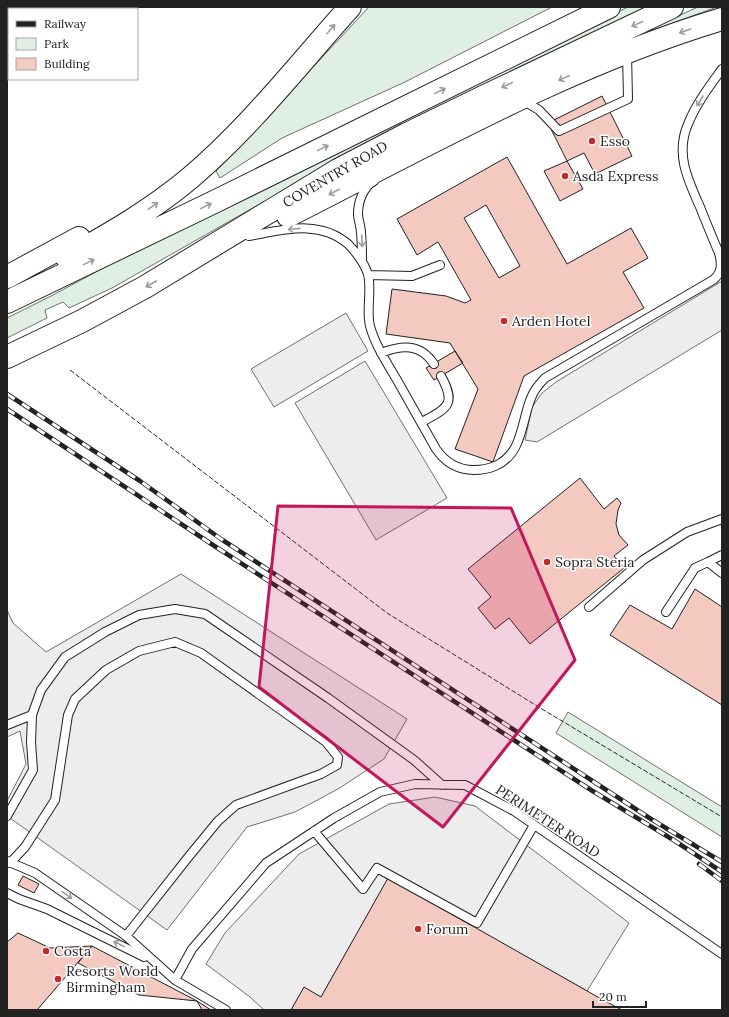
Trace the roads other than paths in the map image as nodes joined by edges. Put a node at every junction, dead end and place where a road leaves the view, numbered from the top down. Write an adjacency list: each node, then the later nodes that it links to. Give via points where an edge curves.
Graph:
1 (330, 7): 15 (highway, via 297,48 242,108 210,141 171,174 81,237)
2 (350, 7): 16 (highway, one-way to 2, via 57,263 122,227 190,178 256,114)
3 (609, 7): 16 (highway, COVENTRY ROAD, one-way to 3)
4 (672, 7): 12 (highway, COVENTRY ROAD, one-way to 12, via 474,101 338,170)
5 (722, 20): 6 (highway, one-way to 6)
6 (626, 52): 8 (highway, one-way to 8); 8 (lane, via 628,99 559,131 539,110)
7 (722, 69): 21 (lane, one-way to 21, via 705,92 687,125 683,146 685,172 719,253 721,270 717,277 545,378 530,399 516,445 510,455 499,464 477,470 455,466 440,454)
8 (519, 98): 9 (highway)
9 (496, 110): 10 (highway, one-way to 10); 11 (lane, one-way to 11, via 368,185 359,202 358,213)
10 (249, 236): 11 (lane, one-way to 10, via 343,240 322,230 303,228); 12 (highway)
11 (362, 262): 14 (lane)
12 (184, 264): 17 (highway, COVENTRY ROAD, one-way to 17, via 82,321)
13 (440, 265): 14 (lane, via 412,276)
14 (368, 275): 18 (lane, via 369,325)
15 (7, 277)
16 (12, 300)
17 (15, 353)
18 (381, 353): 19 (lane, via 411,347 422,350); 21 (lane)
19 (434, 364)
20 (441, 376): 21 (lane, via 450,396 448,403 440,412)
21 (422, 422)
22 (722, 519): 26 (lane, via 687,532 643,560)
23 (722, 556): 24 (lane)
24 (708, 562): 25 (lane); 27 (lane, via 695,568)
25 (722, 573)
26 (588, 607)
27 (666, 612)
28 (32, 715): 29 (lane); 30 (lane, via 41,690 65,657 105,632 139,615 175,609 205,614 414,760); 31 (lane, via 33,770)
29 (7, 725)
30 (442, 785): 32 (lane, PERIMETER ROAD, via 465,785 514,811); 33 (lane, PERIMETER ROAD, via 415,784 380,792)
31 (7, 816)
32 (534, 825): 33 (lane, via 477,923 377,868 363,889); 37 (lane, PERIMETER ROAD)
33 (314, 831): 39 (lane, PERIMETER ROAD, via 266,863 192,949)
34 (8, 862): 36 (lane, one-way to 36, via 35,873); 36 (lane, via 25,847 55,800 68,715 74,699 106,670 139,651 175,642 201,653 326,742 338,757 337,765 321,774 236,805 218,821)
35 (7, 893): 38 (lane, one-way to 35, via 47,909)
36 (126, 936): 38 (lane)
37 (722, 954)
38 (154, 962): 39 (lane)
39 (175, 980): 40 (lane)
40 (226, 1010)

